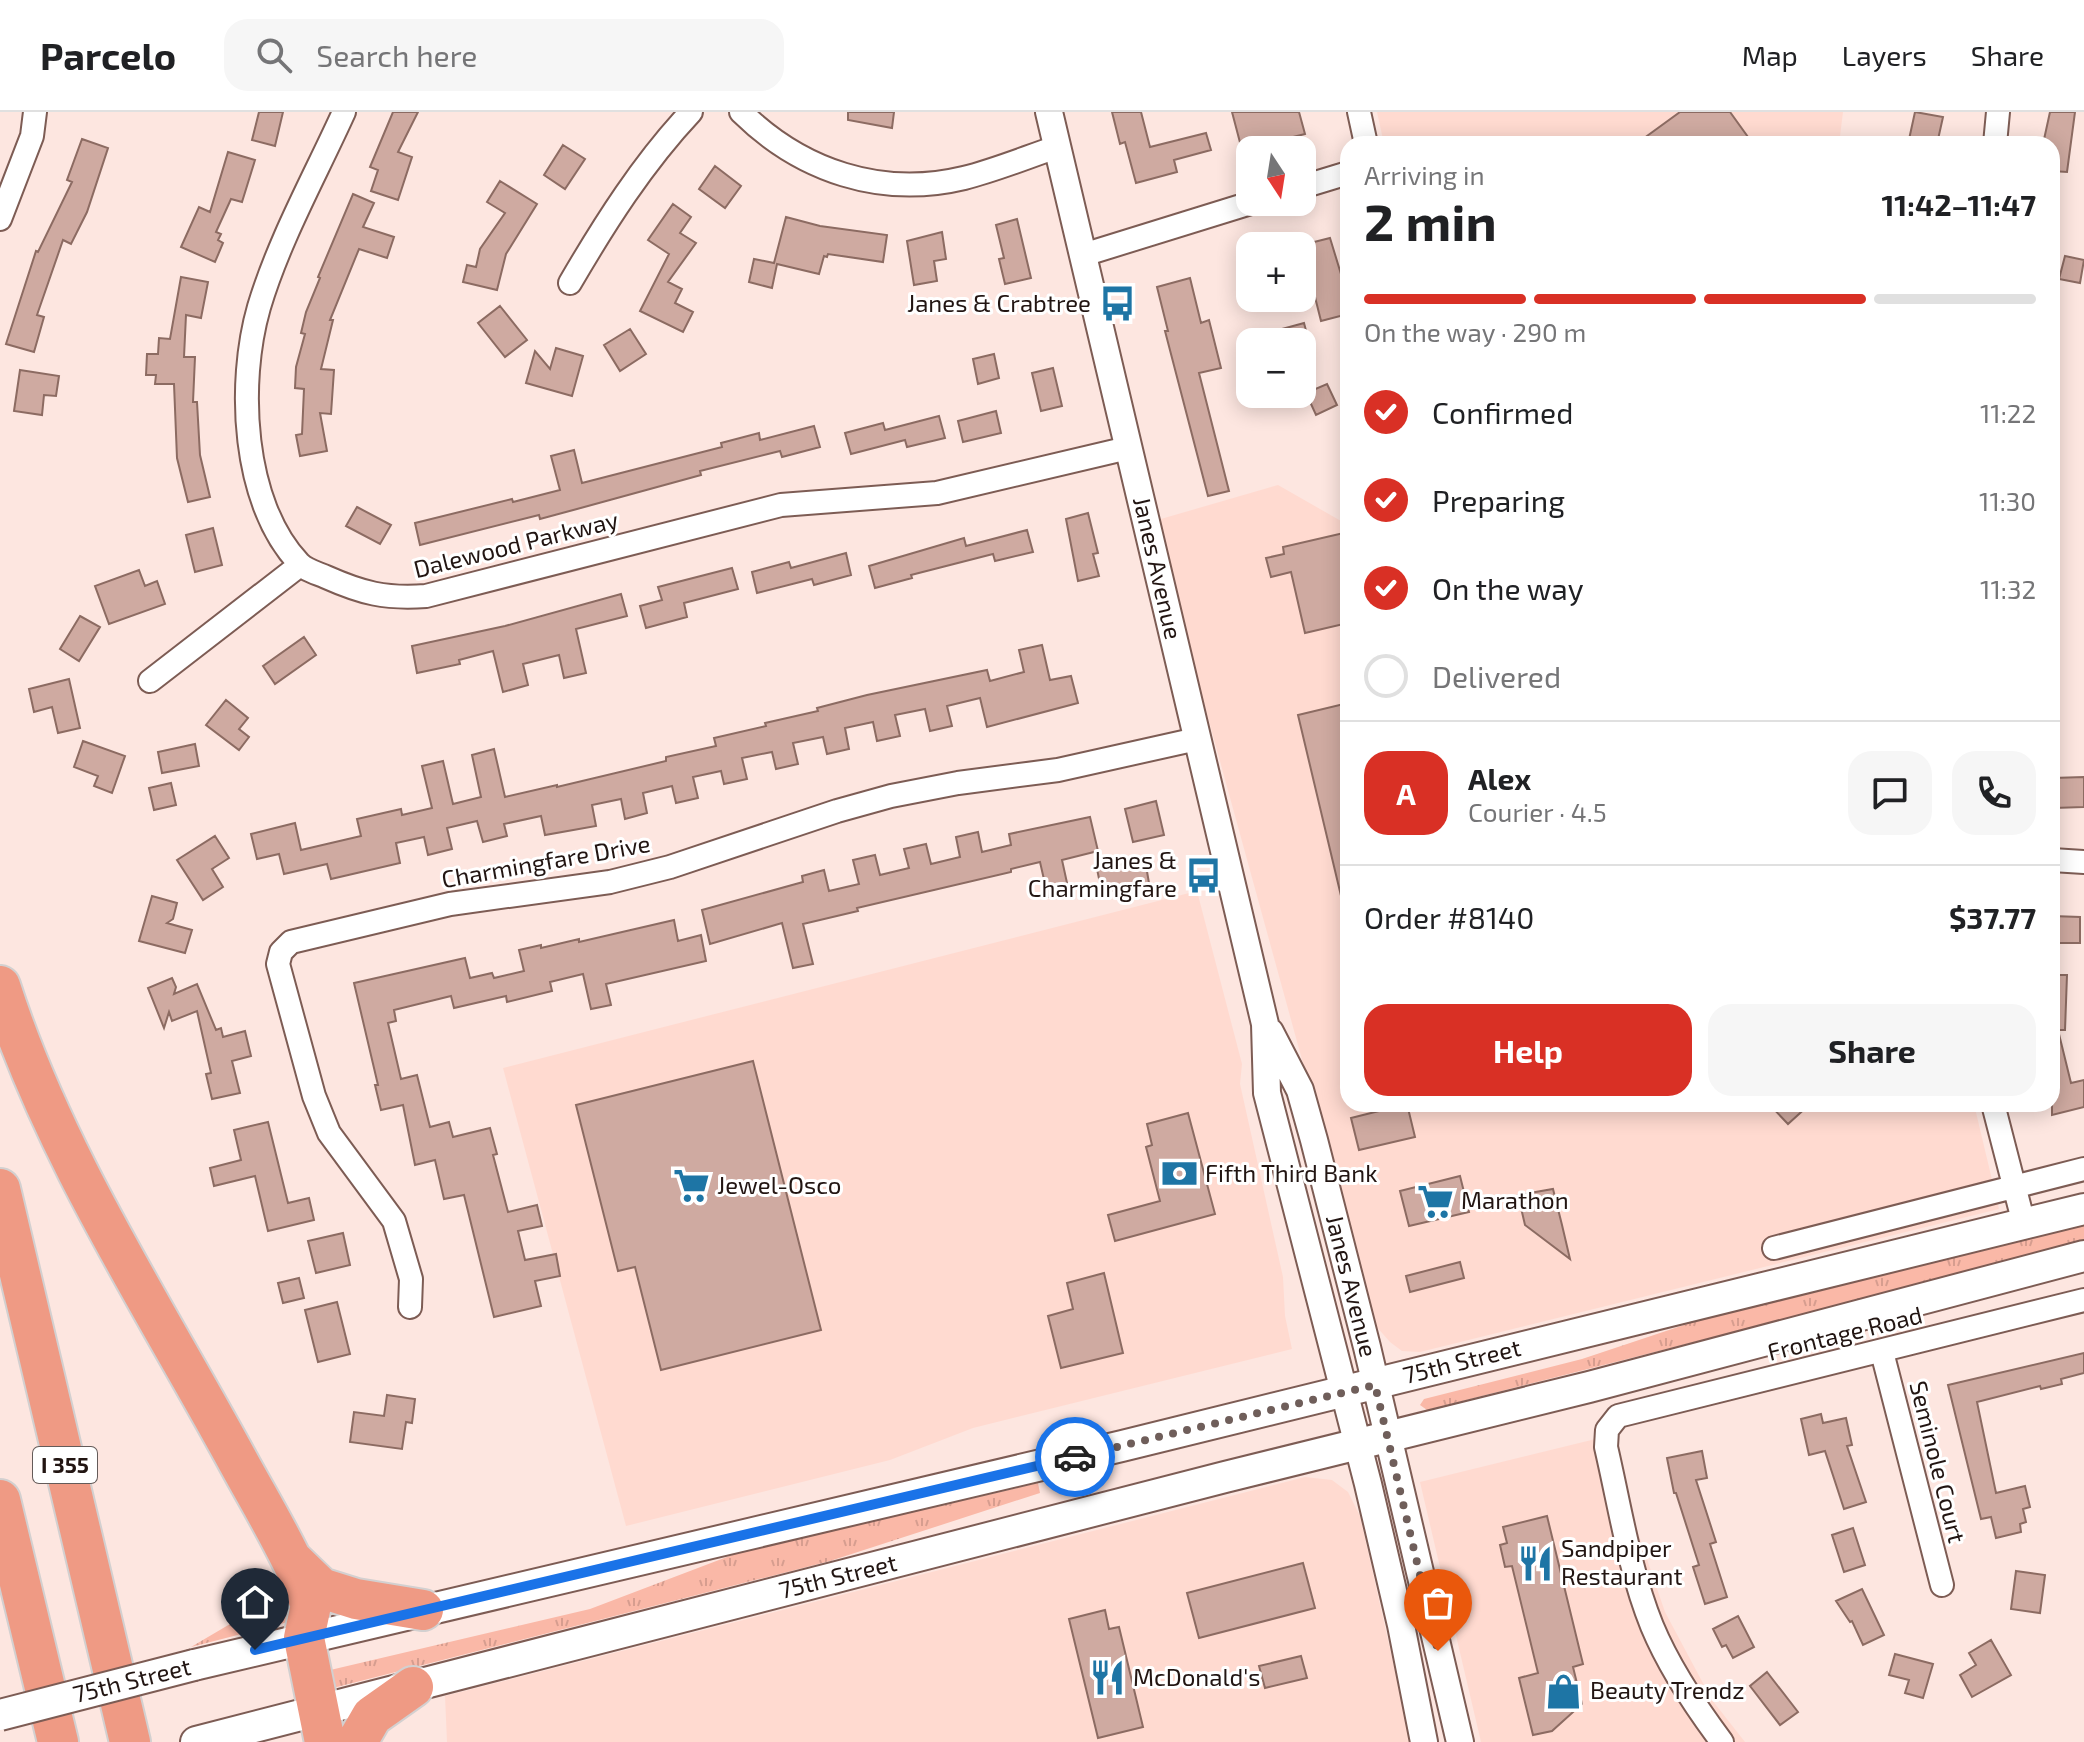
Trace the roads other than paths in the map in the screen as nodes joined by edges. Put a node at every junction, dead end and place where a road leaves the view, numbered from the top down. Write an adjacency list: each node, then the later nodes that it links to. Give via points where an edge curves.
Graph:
1 (35, 112): 14 (street, via 32,136)
2 (344, 112): 18 (street, via 270,273 248,373 248,429 259,488)
3 (691, 112): 16 (street, via 660,144)
4 (741, 112): 10 (street, via 792,153 839,174 896,186 965,178)
5 (1049, 112): 10 (street, Janes Avenue)
6 (1359, 112): 8 (street)
7 (1998, 112): 9 (street)
8 (1364, 136)
9 (1996, 136)
10 (1057, 147): 15 (street, Janes Avenue)
11 (1340, 175): 12 (street)
12 (1316, 183)
13 (1236, 208): 15 (street)
14 (0, 219)
15 (1083, 255): 17 (street, Janes Avenue)
16 (570, 283)
17 (1128, 448): 18 (street, Dalewood Parkway, via 937,493 781,505 426,596 382,597); 20 (street, Janes Avenue)
18 (300, 565): 19 (street)
19 (150, 681)
20 (1197, 739): 24 (street, Janes Avenue); 34 (street, Charmingfare Drive, via 1058,770 891,796 610,882 450,904 291,942 278,964 314,1096 329,1133 394,1221 411,1279)
21 (2060, 860): 22 (street)
22 (2084, 862)
23 (0, 986): 41 (highway, via 11,1022 98,1210)
24 (1265, 1024): 36 (street, Janes Avenue, via 1300,1090); 37 (street, Janes Avenue, via 1267,1093)
25 (1995, 1112): 27 (street)
26 (2084, 1169): 27 (street)
27 (2016, 1187): 30 (street); 31 (street)
28 (0, 1189): 50 (highway, I 355)
29 (2084, 1209): 30 (main road, 75th Street)
30 (2024, 1224): 36 (main road, 75th Street)
31 (1774, 1248)
32 (2084, 1256): 38 (main road, 75th Street)
33 (2084, 1300): 35 (street, Frontage Road)
34 (410, 1307)
35 (1882, 1352): 42 (street, Seminole Court); 54 (street, Frontage Road, via 1618,1416 1607,1430 1606,1447 1638,1588 1653,1629)
36 (1375, 1385): 37 (main road, 75th Street); 38 (street, Janes Avenue)
37 (1344, 1392): 39 (street, Janes Avenue); 43 (main road, 75th Street)
38 (1387, 1437): 39 (main road, 75th Street); 53 (street, Janes Avenue)
39 (1358, 1444): 45 (main road, 75th Street); 52 (street, Janes Avenue)
40 (0, 1500): 49 (highway)
41 (292, 1559): 43 (highway, via 321,1588); 44 (highway, via 311,1605)
42 (1942, 1585)
43 (423, 1610): 44 (main road, 75th Street)
44 (304, 1638): 46 (main road, 75th Street, bridge); 47 (highway)
45 (413, 1687): 47 (main road, 75th Street); 51 (highway, via 372,1716)
46 (0, 1715)
47 (321, 1726): 48 (main road, 75th Street)
48 (204, 1740)
49 (58, 1742)
50 (130, 1742)
51 (357, 1742)
52 (1424, 1742)
53 (1460, 1742)
54 (1722, 1742)

